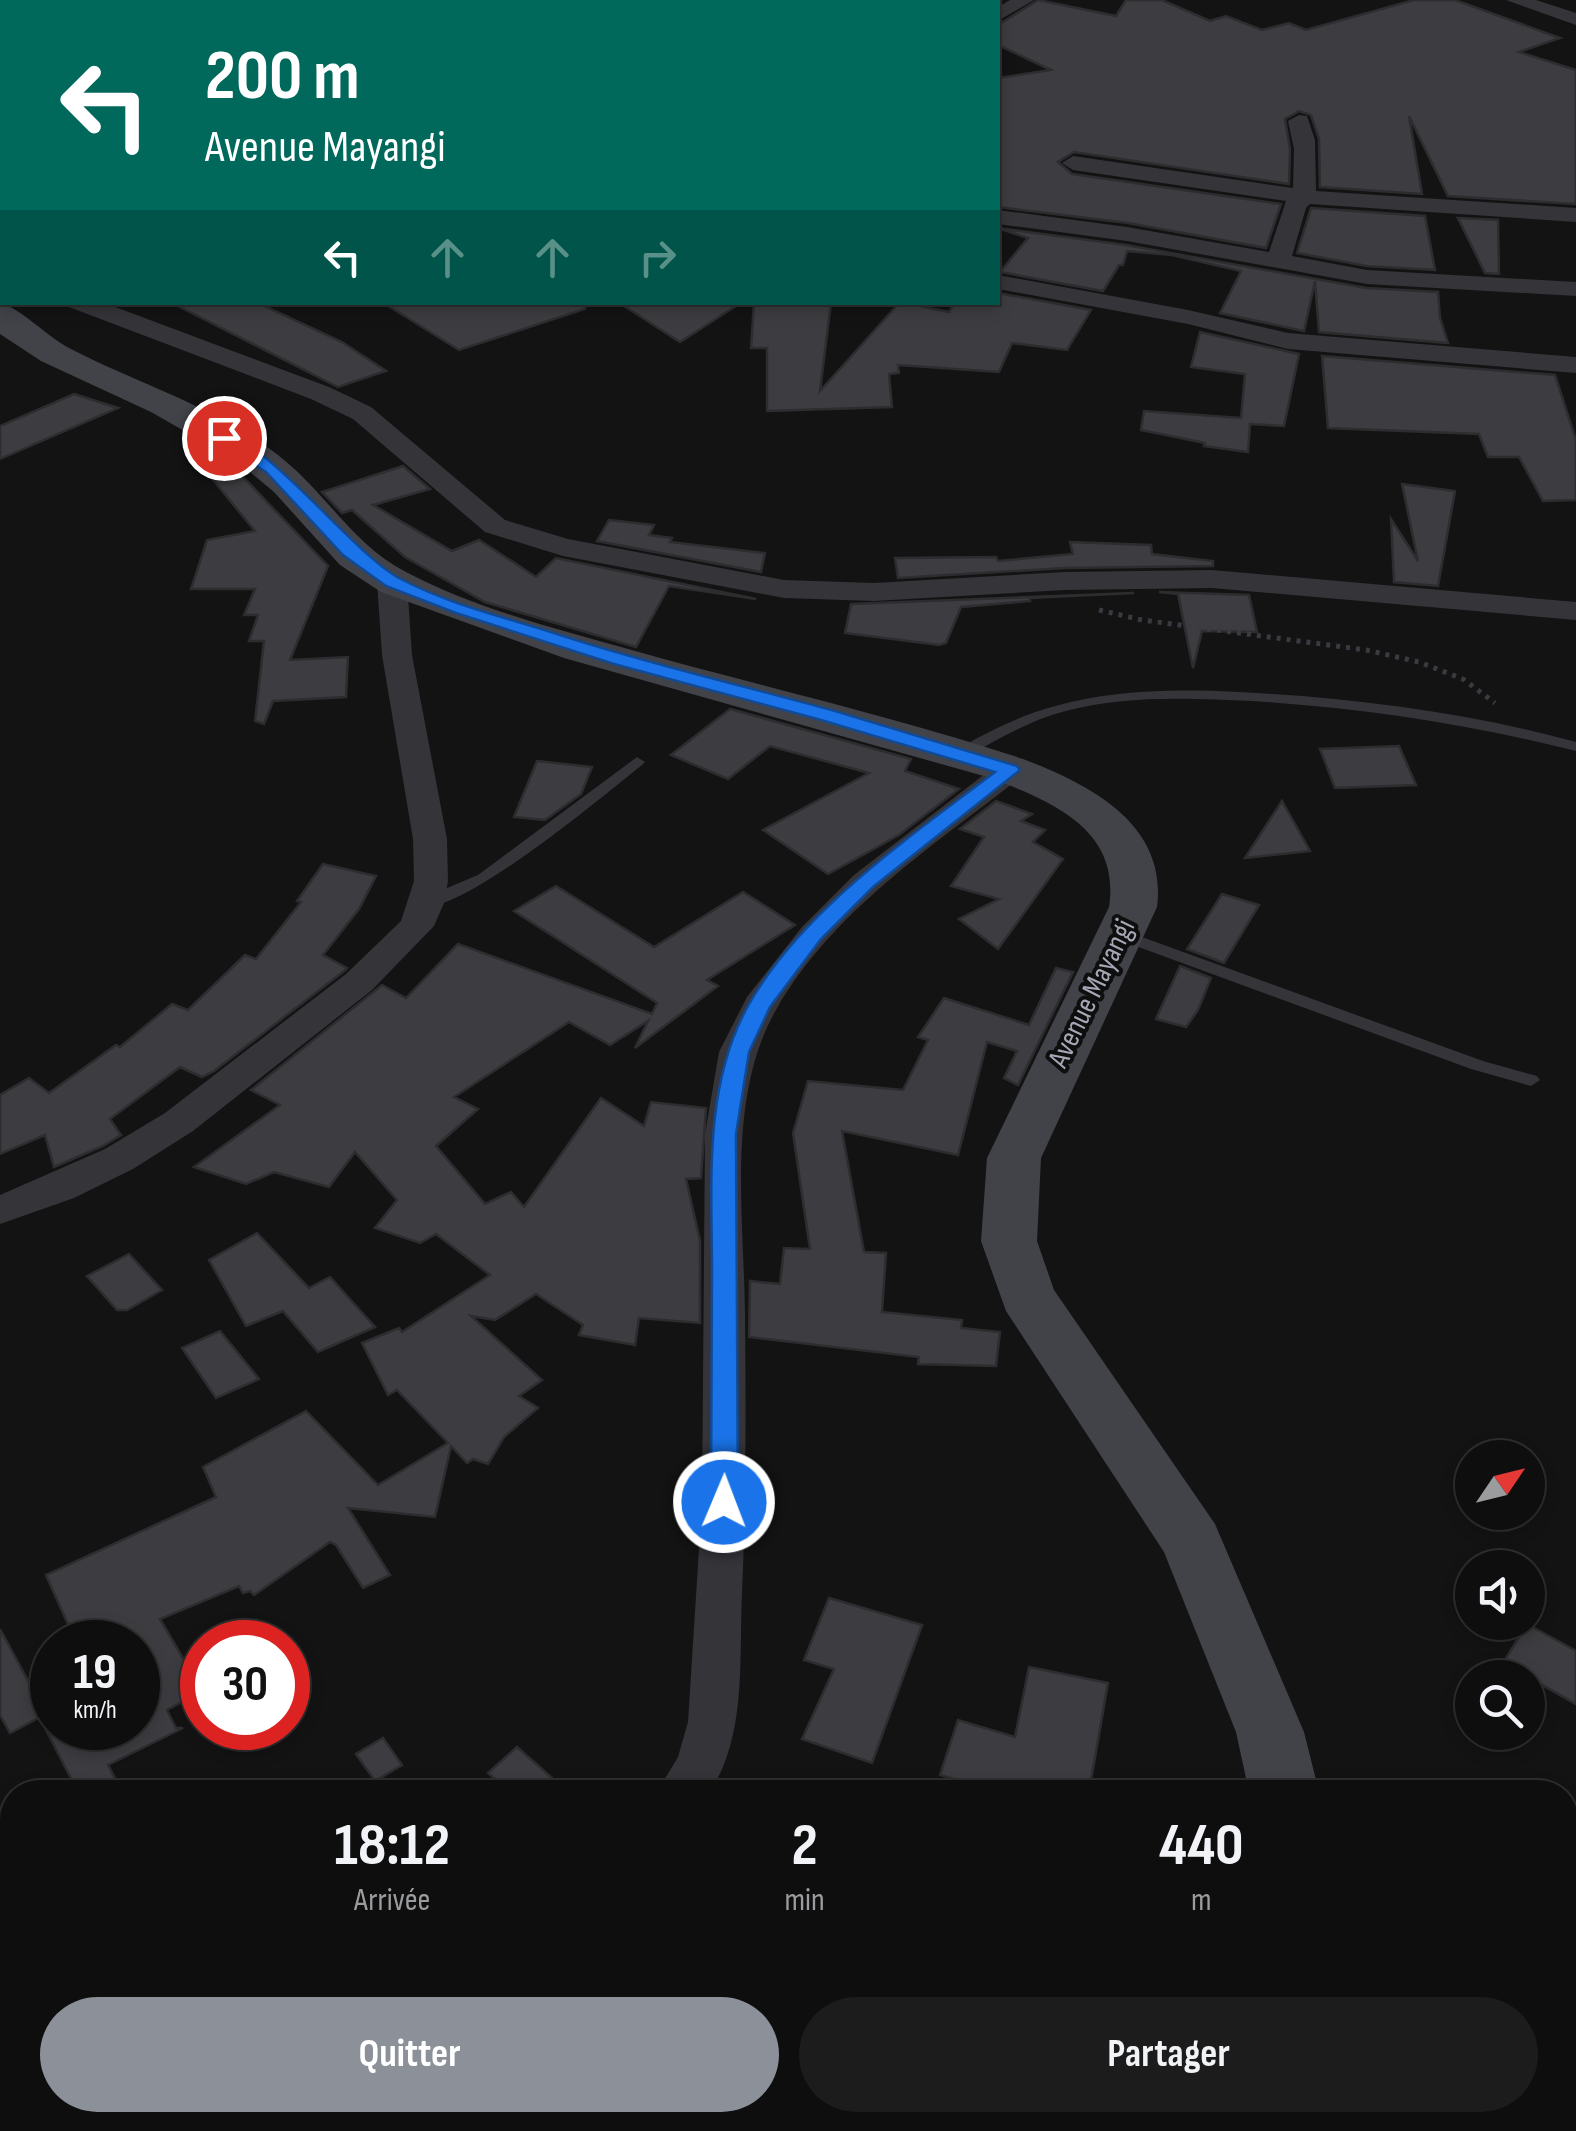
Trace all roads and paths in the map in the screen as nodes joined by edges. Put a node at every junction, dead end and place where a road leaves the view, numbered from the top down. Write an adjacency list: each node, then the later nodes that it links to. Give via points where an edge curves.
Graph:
1 (1024, 0): 3 (street)
2 (1516, 0): 4 (street)
3 (1000, 13)
4 (1576, 19)
5 (1299, 121): 7 (street, via 1307,150)
6 (1073, 162): 7 (street)
7 (1305, 197): 8 (street); 10 (street, via 1295,206)
8 (1576, 215)
9 (1000, 217): 10 (street)
10 (1278, 262): 12 (street, via 1397,280)
11 (1000, 282): 15 (street, via 1288,341)
12 (1576, 289)
13 (86, 305): 16 (street, via 362,413 466,504 516,535 784,590)
14 (0, 313): 17 (street, Avenue Mayangi, via 40,344 253,455 350,551)
15 (1576, 365)
16 (1064, 581): 18 (street, via 1212,578); 19 (path, via 1088,606 1127,618 1325,644 1452,673 1483,690)
17 (392, 582): 21 (street, Avenue Mayangi, via 620,660); 24 (street, via 397,656 430,839)
18 (1576, 611)
19 (1522, 734): 20 (lane); 21 (lane, via 1382,705 1192,694 1063,707)
20 (1576, 747)
21 (959, 754): 23 (street, Avenue Mayangi)
22 (638, 762): 24 (lane, via 484,878)
23 (1010, 770): 25 (street, Avenue Mayangi, via 1072,798 1110,826 1131,856 1138,884); 28 (street, via 866,882 814,934 760,1005 738,1052 724,1134 725,1482 712,1722)
24 (427, 903): 27 (street, via 393,952 229,1086 119,1159)
25 (1120, 934): 26 (lane); 29 (street, Avenue Mayangi, via 1014,1158 1008,1241 1027,1296 1192,1542 1270,1732)
26 (1531, 1080)
27 (0, 1210)
28 (690, 1780)
29 (1281, 1780)

